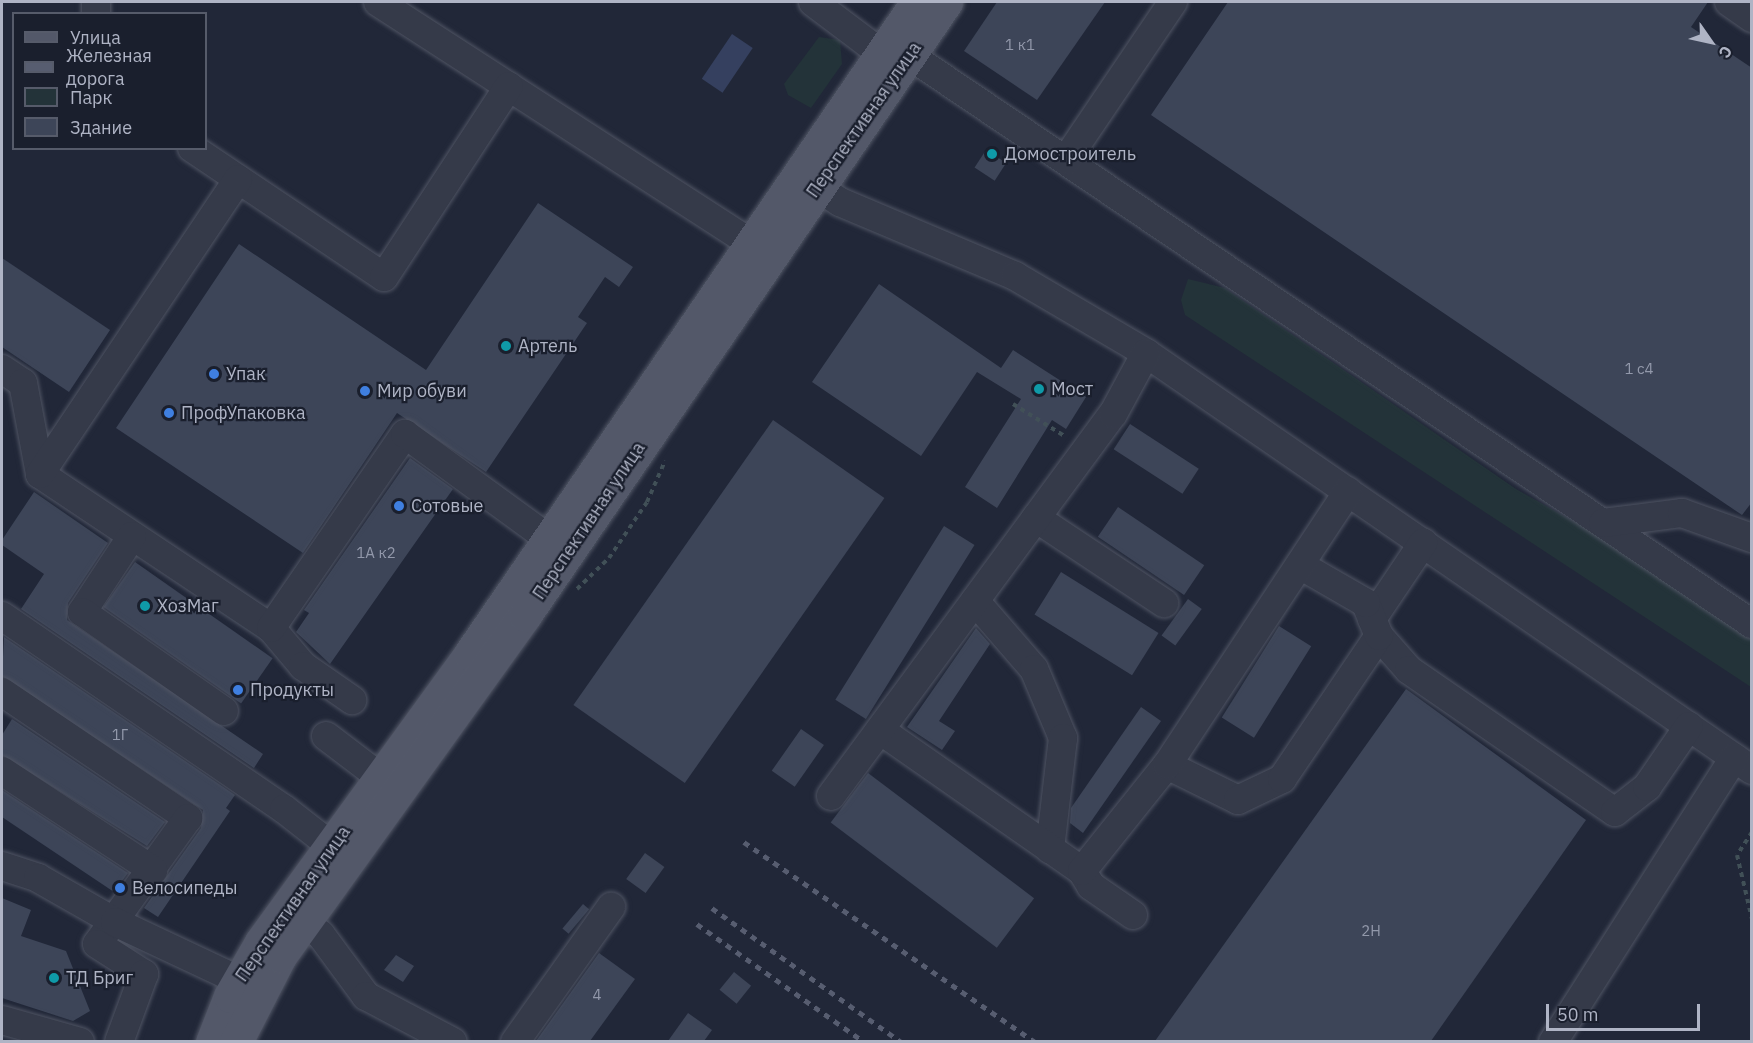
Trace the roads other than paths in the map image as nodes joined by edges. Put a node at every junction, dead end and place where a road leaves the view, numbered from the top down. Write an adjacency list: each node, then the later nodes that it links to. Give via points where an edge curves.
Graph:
1 (378, 2): 9 (street)
2 (813, 2): 8 (street)
3 (918, 2): 8 (main road, Перспективная улица)
4 (946, 2): 8 (main road, Перспективная улица)
5 (1173, 2): 11 (street)
6 (1729, 2): 7 (street)
7 (1752, 18)
8 (895, 54): 11 (street); 13 (main road, Перспективная улица)
9 (509, 86): 12 (street, via 384,277); 14 (street)
10 (195, 150): 12 (street)
11 (1066, 160): 20 (street)
12 (238, 179): 17 (street)
13 (808, 181): 14 (main road, Перспективная улица); 15 (street, via 840,202 1015,276)
14 (760, 250): 23 (main road, Перспективная улица); 41 (main road, Перспективная улица)
15 (1146, 352): 18 (street); 19 (street, via 1113,414)
16 (2, 369): 17 (street, via 23,383)
17 (40, 474): 21 (street)
18 (1348, 492): 24 (street); 25 (street)
19 (1036, 518): 26 (street); 27 (street)
20 (1603, 523): 22 (street, via 1682,513); 29 (street)
21 (132, 536): 30 (street); 34 (street, via 82,612)
22 (1752, 538)
23 (549, 539): 30 (street, via 405,434); 41 (main road, Перспективная улица)
24 (1423, 543): 31 (street); 35 (street)
25 (1300, 565): 31 (street, via 1366,603); 39 (street)
26 (975, 600): 36 (street); 43 (street, via 1034,669 1063,738)
27 (1164, 603)
28 (2, 616): 44 (street)
29 (1752, 624)
30 (271, 628): 32 (street, via 303,666)
31 (1376, 628): 35 (street, via 1409,670 1616,812 1647,787); 39 (street, via 1282,779 1238,800)
32 (352, 700)
33 (5, 704): 46 (street, via 188,818)
34 (224, 711)
35 (1689, 726): 38 (street)
36 (880, 730): 42 (street); 43 (street)
37 (326, 736): 41 (street)
38 (1743, 764): 61 (street)
39 (1167, 765): 47 (street)
40 (2, 771): 46 (street)
41 (392, 786): 44 (main road, Перспективная улица)
42 (831, 796)
43 (1050, 849): 47 (street)
44 (342, 854): 50 (main road, Перспективная улица)
45 (2, 866): 51 (street, via 38,878)
46 (153, 870): 51 (street)
47 (1082, 871): 49 (street, via 1091,886)
48 (611, 907): 60 (street)
49 (1133, 915)
50 (295, 916): 52 (main road, Перспективная улица); 54 (street, via 321,935 366,996); 58 (main road, Перспективная улица)
51 (114, 922): 52 (street); 56 (street, via 97,944 144,974)
52 (238, 980): 57 (main road, Перспективная улица)
53 (2, 1020): 55 (street)
54 (428, 1033): 59 (street)
55 (80, 1041)
56 (119, 1041)
57 (212, 1041)
58 (236, 1041)
59 (453, 1041)
60 (515, 1041)
61 (1553, 1041)

